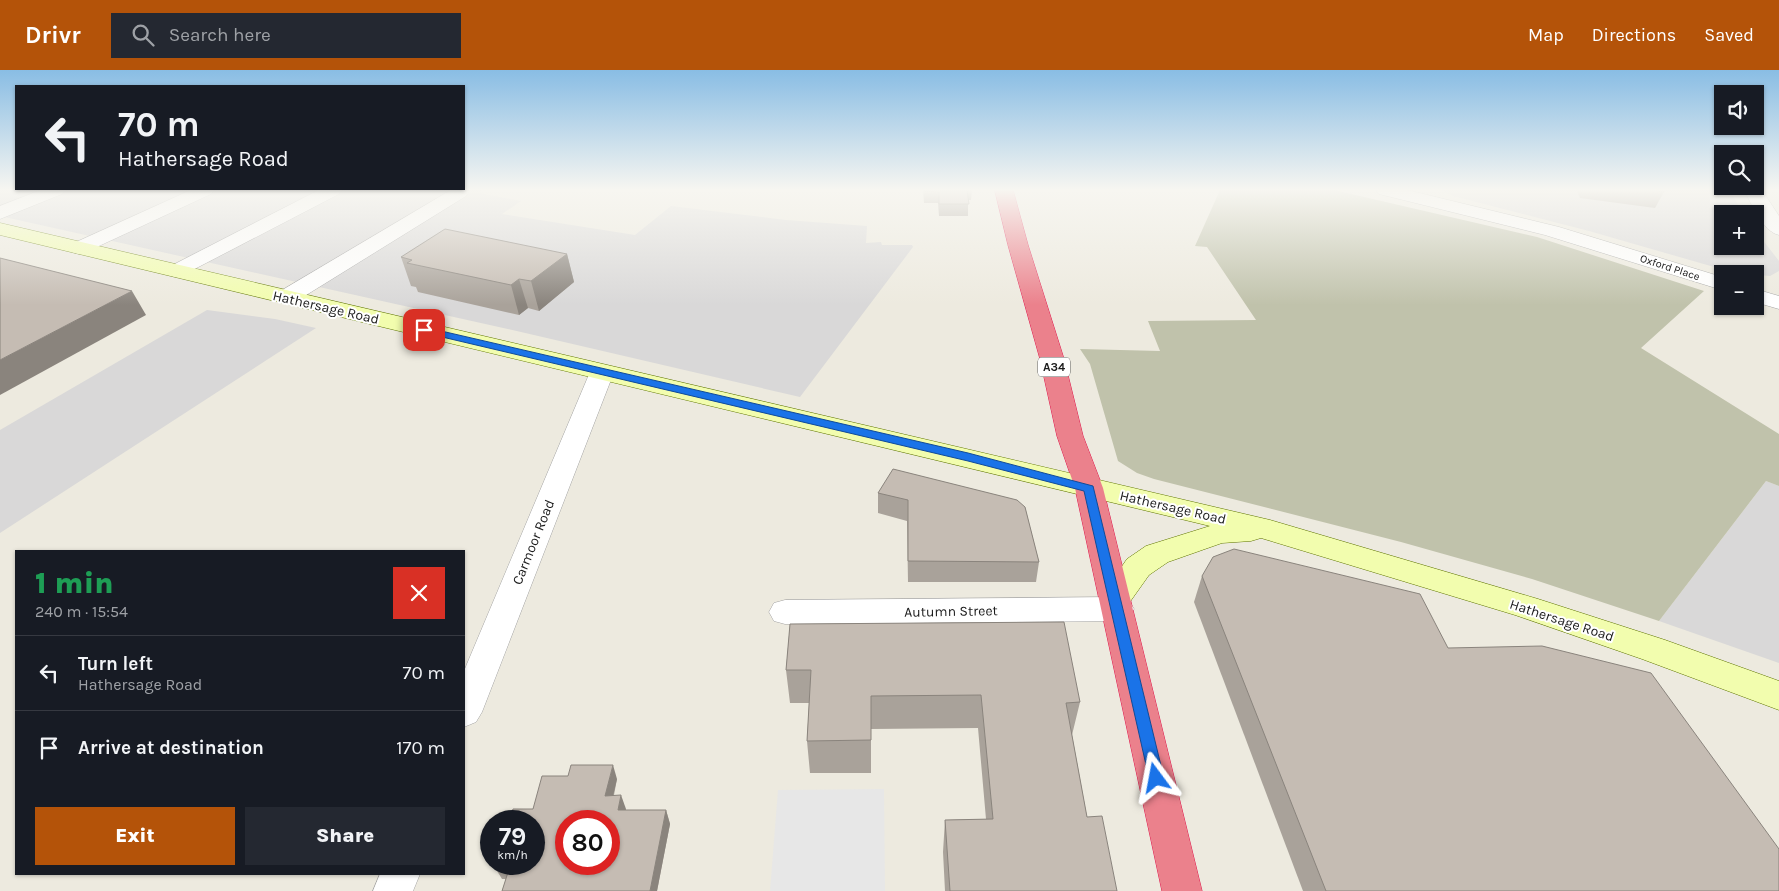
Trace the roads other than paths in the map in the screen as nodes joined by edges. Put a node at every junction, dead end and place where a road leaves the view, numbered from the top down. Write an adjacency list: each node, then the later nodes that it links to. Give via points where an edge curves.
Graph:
1 (122, 228): 7 (street)
2 (259, 228): 8 (street)
3 (400, 228): 10 (street)
4 (1014, 228): 14 (highway, A34, via 1052,359 1070,436)
5 (1538, 228): 9 (street, Oxford Place)
6 (0, 229): 7 (street, Hathersage Road)
7 (79, 248): 8 (street, Hathersage Road)
8 (176, 271): 10 (street, Hathersage Road)
9 (1714, 282)
10 (286, 297): 13 (street, Hathersage Road)
11 (1764, 298): 12 (street)
12 (1779, 303)
13 (602, 372): 14 (street, Hathersage Road); 19 (street, Carmoor Road)
14 (1089, 488): 15 (street, Hathersage Road); 16 (highway, A34)
15 (1270, 530): 16 (street, via 1220,533 1157,554 1138,567); 18 (street, Hathersage Road, via 1581,626)
16 (1117, 604): 17 (street, Autumn Street); 22 (highway, A34)
17 (785, 612)
18 (1779, 696)
19 (465, 710)
20 (400, 875): 21 (street)
21 (393, 891)
22 (1182, 891)

